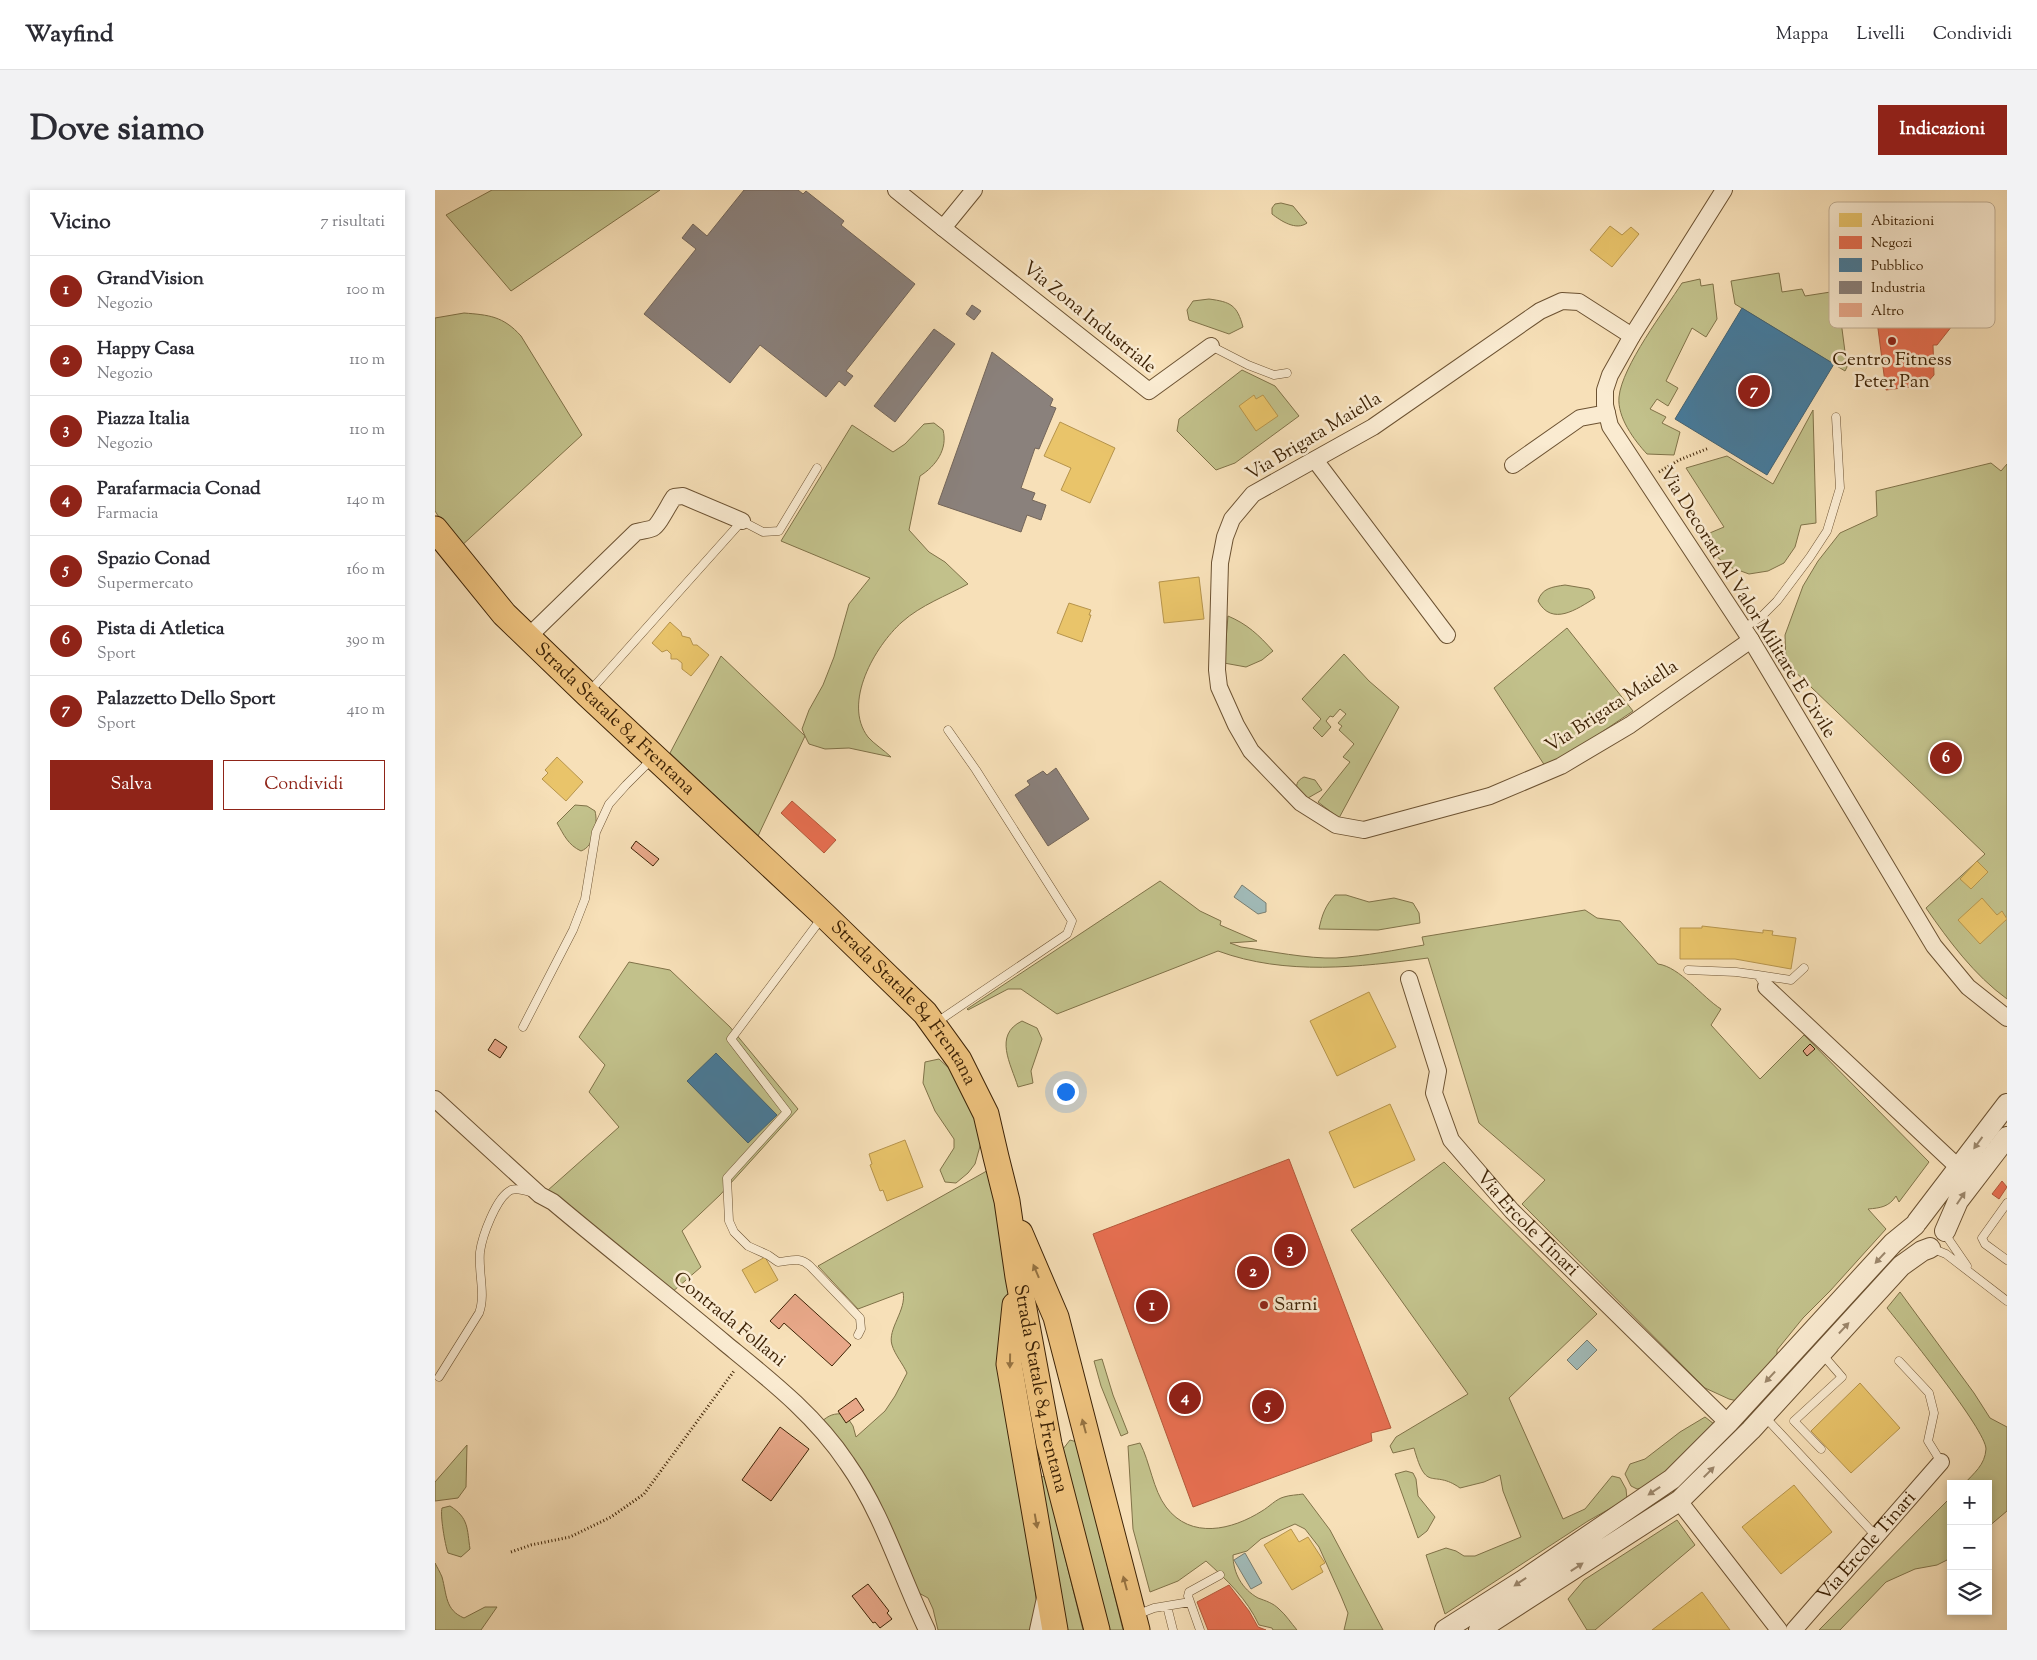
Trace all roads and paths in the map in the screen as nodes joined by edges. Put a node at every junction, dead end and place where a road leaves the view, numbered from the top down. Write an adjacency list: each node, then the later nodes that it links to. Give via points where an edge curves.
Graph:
1 (897, 190): 4 (street)
2 (974, 190): 4 (street)
3 (1724, 190): 5 (street, Via Decorati Al Valor Militare E Civile)
4 (943, 228): 6 (street, Via Zona Industriale, via 1149,392)
5 (1631, 336): 8 (street, Via Decorati Al Valor Militare E Civile, via 1605,390); 11 (street, Via Brigata Maiella, via 1579,302 1562,301 1540,311 1373,427)
6 (1211, 346): 7 (lane, via 1273,375)
7 (1287, 373)
8 (1607, 412): 12 (street, via 1580,418); 14 (street, Via Decorati Al Valor Militare E Civile, via 1610,426)
9 (1835, 417): 18 (lane, via 1840,488 1827,531 1777,601)
10 (1709, 448): 14 (path, via 1679,460)
11 (1315, 460): 17 (street); 18 (street, Via Brigata Maiella, via 1253,494 1232,519 1220,562 1217,670 1219,688 1251,751 1301,803 1336,825 1365,830 1490,796 1561,766 1630,724)
12 (1513, 466)
13 (817, 468): 15 (lane, via 779,531 763,532)
14 (1645, 480): 18 (street, Via Decorati Al Valor Militare E Civile)
15 (742, 521): 19 (street, via 683,496 674,497 659,523 636,532); 20 (lane)
16 (435, 529): 19 (main road, Strada Statale 84 Frentana, via 504,614)
17 (1447, 634)
18 (1747, 634): 28 (street, Via Decorati Al Valor Militare E Civile, via 1934,946 1968,987)
19 (528, 637): 20 (main road, Strada Statale 84 Frentana)
20 (587, 694): 22 (main road, Strada Statale 84 Frentana)
21 (949, 730): 29 (lane, via 1072,921 1067,934)
22 (655, 756): 23 (main road, Strada Statale 84 Frentana); 30 (lane, via 609,804 596,832 585,899 573,930)
23 (824, 915): 29 (main road, Strada Statale 84 Frentana, via 925,1012); 44 (lane, via 731,1039 787,1112 727,1178 729,1221 734,1232 748,1246 778,1262 805,1261 860,1318)
24 (1804, 968): 27 (lane, via 1791,980)
25 (1688, 970): 27 (lane, via 1736,972)
26 (1409, 979): 50 (street, Via Ercole Tinari, via 1438,1071 1434,1093 1451,1140 1512,1211)
27 (1762, 981): 34 (street)
28 (2007, 1018)
29 (933, 1024): 36 (main road, Strada Statale 84 Frentana, via 959,1060 986,1114)
30 (523, 1027)
31 (435, 1099): 35 (street, Contrada Follani)
32 (2007, 1104): 34 (street, one-way to 34)
33 (2007, 1137): 39 (street, one-way to 33, via 1958,1201)
34 (1959, 1168): 38 (street)
35 (540, 1195): 46 (street, Contrada Follani, via 553,1202); 48 (lane, via 511,1190 492,1214 481,1251 483,1304)
36 (1007, 1201): 42 (main road, Strada Statale 84 Frentana); 60 (main road, one-way to 36, via 1056,1317)
37 (2007, 1203): 40 (lane, via 1982,1238 1985,1244)
38 (1917, 1223): 39 (street, via 1925,1217 1934,1217 1942,1222); 50 (street, one-way to 50, via 1893,1243)
39 (1938, 1240): 41 (lane); 41 (lane, via 1946,1254); 45 (street, one-way to 39, via 1901,1266)
40 (2007, 1260)
41 (1971, 1271): 43 (lane)
42 (1018, 1277): 57 (main road, one-way to 57, via 1009,1364); 65 (main road, Strada Statale 84 Frentana, via 1049,1444)
43 (2006, 1300)
44 (858, 1335)
45 (1821, 1352): 49 (street); 51 (lane, via 1842,1378 1794,1421)
46 (743, 1358): 55 (path, via 644,1494 611,1517 569,1536); 62 (street, Contrada Follani, via 784,1391 846,1461 867,1493)
47 (1899, 1361): 52 (lane, via 1929,1393 1934,1413 1928,1441)
48 (439, 1377)
49 (1764, 1416): 53 (street, one-way to 49); 54 (lane)
50 (1728, 1423): 68 (street, one-way to 68, via 1672,1479)
51 (1821, 1449)
52 (1941, 1462): 54 (street, Via Ercole Tinari)
53 (1679, 1501): 61 (street, one-way to 53); 69 (street)
54 (1876, 1536): 70 (street, Via Ercole Tinari)
55 (511, 1552)
56 (1220, 1575): 58 (lane, via 1189,1592)
57 (1047, 1586): 63 (street); 64 (main road)
58 (1189, 1602): 59 (lane); 67 (lane)
59 (1167, 1606): 60 (lane); 66 (lane)
60 (1136, 1623)
61 (1486, 1627)
62 (927, 1630)
63 (1037, 1630)
64 (1055, 1630)
65 (1097, 1630)
66 (1173, 1630)
67 (1200, 1630)
68 (1445, 1630)
69 (1779, 1630)
70 (1794, 1630)

